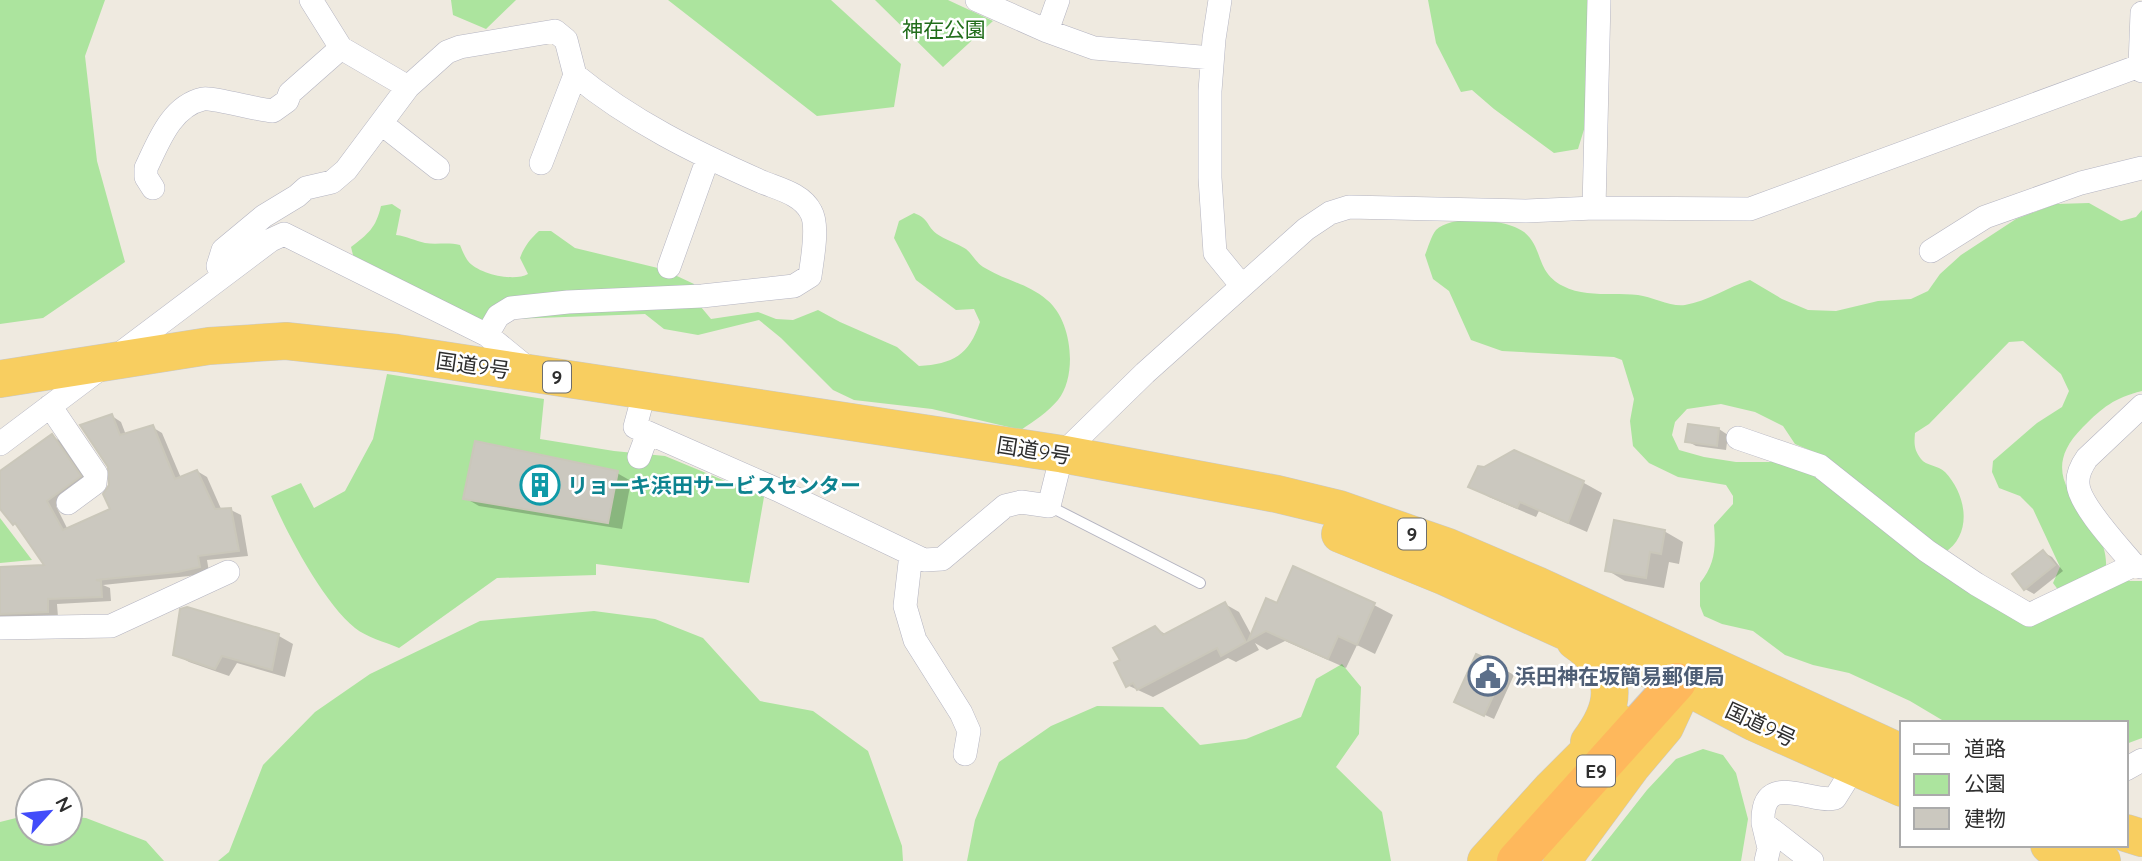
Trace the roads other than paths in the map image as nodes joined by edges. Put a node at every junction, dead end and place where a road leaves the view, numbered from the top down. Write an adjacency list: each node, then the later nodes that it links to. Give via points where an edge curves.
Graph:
1 (311, 0): 8 (street)
2 (977, 0): 7 (street)
3 (1058, 0): 7 (street)
4 (1220, 0): 9 (street)
5 (1599, 0): 19 (street)
6 (2142, 13): 10 (street)
7 (1047, 31): 9 (street, via 1094,48)
8 (341, 48): 12 (street); 18 (street, via 273,111 204,99 186,108 169,121 146,168)
9 (1212, 58): 23 (street, via 1210,178 1215,253)
10 (2141, 67): 19 (street, via 1750,209)
11 (575, 75): 12 (street, via 566,40 555,31 460,47 447,52); 14 (street, via 657,132); 15 (street)
12 (408, 86): 13 (street)
13 (382, 124): 16 (street); 22 (street, via 332,182 306,188 223,250 218,266)
14 (708, 159): 21 (street); 24 (street, via 802,199 815,223 810,276 803,282 702,296 512,308 498,316)
15 (541, 163)
16 (438, 168)
17 (2142, 168): 20 (street, via 2081,183 1985,217)
18 (153, 188)
19 (1594, 208): 23 (street, via 1349,207 1306,229)
20 (1931, 251)
21 (669, 267)
22 (223, 276): 24 (street, via 284,234); 25 (street)
23 (1242, 286): 34 (street)
24 (487, 335): 26 (street)
25 (107, 362): 26 (highway, 国道9号 / 9, via 209,345 286,341); 27 (highway, 国道9号 / 9); 29 (street)
26 (534, 374): 28 (highway, 国道9号 / 9)
27 (0, 379)
28 (645, 390): 31 (street, via 635,427); 34 (highway, 国道9号 / 9)
29 (50, 406): 33 (street); 37 (street, via 96,474 96,483)
30 (2142, 406): 40 (street, via 2087,457 2078,484 2084,502)
31 (648, 433): 35 (street); 39 (street)
32 (1738, 438): 40 (street, via 1820,466 1927,551 2029,615)
33 (0, 444)
34 (1062, 454): 36 (highway, 国道9号 / 9); 38 (street)
35 (639, 457)
36 (1112, 463): 44 (highway, 国道9号 / 9, via 1332,531); 45 (highway, 国道9号 / 9, via 1339,509 1448,547 1606,616)
37 (68, 503)
38 (1049, 506): 39 (street, via 1021,502 1005,506 942,559 925,560); 42 (lane)
39 (911, 554): 49 (street, via 905,606 915,640 969,732)
40 (2138, 566)
41 (228, 572): 43 (street, via 111,626)
42 (1200, 583)
43 (0, 628)
44 (1558, 629): 45 (highway, 国道9号 / 9); 52 (highway, via 1591,652 1610,691 1600,727)
45 (1686, 670): 46 (highway, 国道9号 / 9); 47 (highway, via 1674,709); 48 (highway, 国道9号 / 9); 52 (highway, via 1604,737); 55 (highway, E9)
46 (1753, 722): 47 (highway, via 1699,716 1672,726); 50 (highway, 国道9号 / 9)
47 (1644, 752): 56 (highway, E9); 57 (highway)
48 (1900, 752)
49 (965, 754)
50 (1855, 766): 51 (highway, 国道9号 / 9); 53 (street, via 1835,798 1777,794 1766,800)
51 (1900, 787)
52 (1551, 789): 54 (highway)
53 (1763, 822): 58 (street, via 1769,848); 59 (street)
54 (1486, 861)
55 (1516, 861)
56 (1542, 861)
57 (1562, 861)
58 (1766, 861)
59 (1812, 861)

